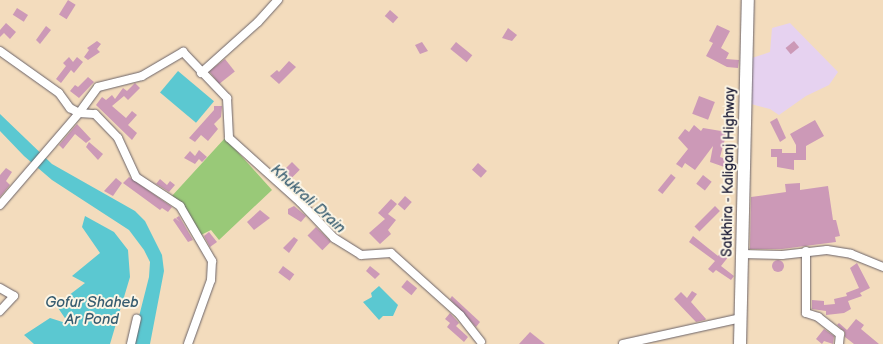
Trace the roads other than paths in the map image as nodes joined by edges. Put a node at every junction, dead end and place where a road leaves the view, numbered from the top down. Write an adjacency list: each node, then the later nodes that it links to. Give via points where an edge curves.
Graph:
1 (278, 0): 4 (street, via 258,22)
2 (748, 0): 8 (highway, Satkhira - Kaliganj Highway)
3 (0, 51): 5 (street, via 59,93 70,108)
4 (202, 73): 5 (street, via 183,52 142,76 98,87); 14 (street, via 227,98 229,138 300,202 334,238 360,255 391,253 460,315)
5 (79, 113): 6 (street); 16 (street, via 95,114 118,138 136,177 180,206 212,261 211,280)
6 (0, 205)
7 (806, 251): 8 (street, via 782,255); 9 (street, via 827,250 851,254); 19 (street, via 806,313 818,317 840,334)
8 (742, 254): 12 (highway, Satkhira - Kaliganj Highway)
9 (883, 267)
10 (0, 288): 11 (street, via 14,296)
11 (0, 311)
12 (741, 318): 17 (street); 18 (highway, Satkhira - Kaliganj Highway)
13 (137, 319): 15 (street)
14 (481, 343)
15 (131, 344)
16 (188, 344)
17 (623, 344)
18 (740, 344)
19 (839, 344)

